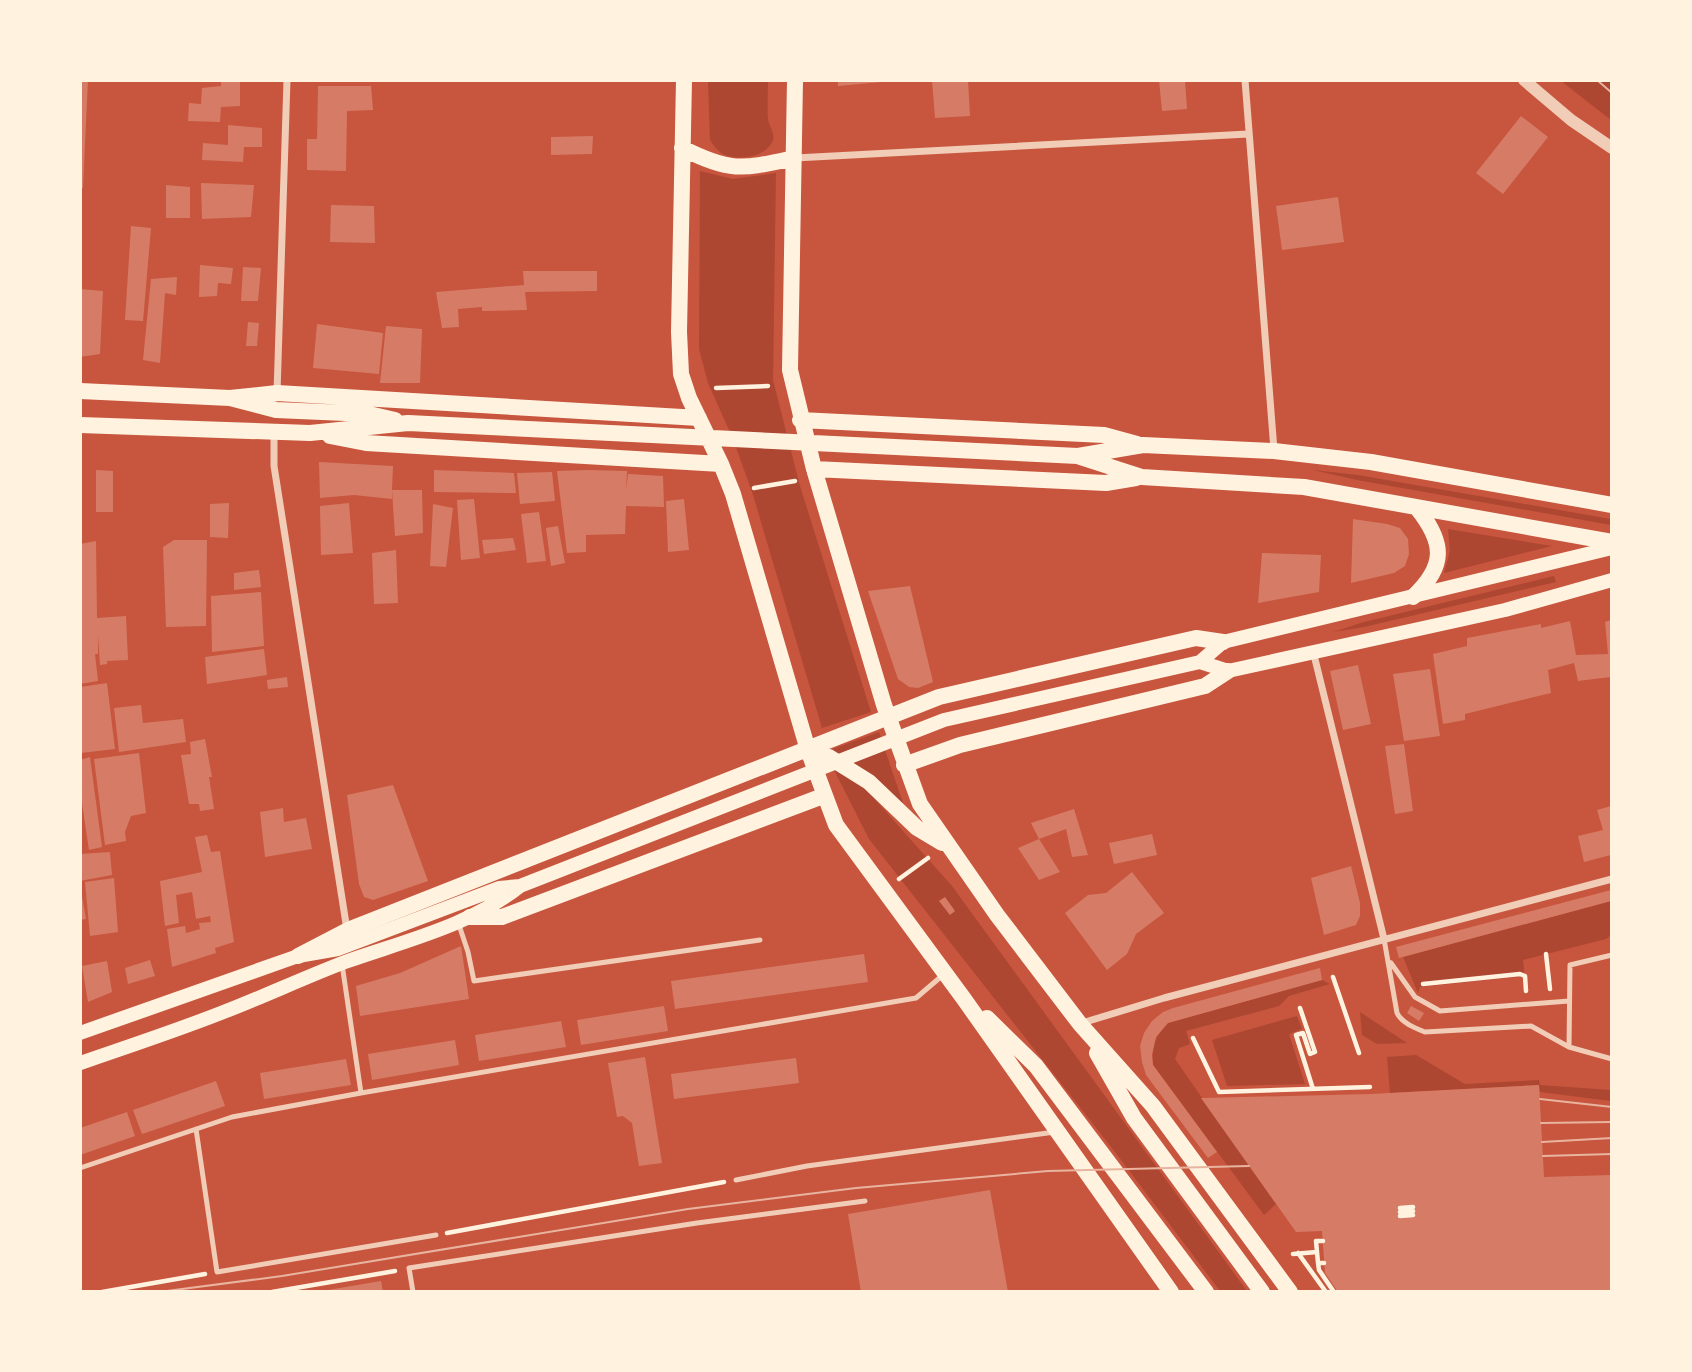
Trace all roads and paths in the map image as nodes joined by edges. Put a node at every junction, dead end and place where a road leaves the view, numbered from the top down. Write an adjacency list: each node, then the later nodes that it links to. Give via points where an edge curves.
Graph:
1 (287, 80): 13 (street)
2 (684, 80): 7 (main road)
3 (795, 80): 9 (main road)
4 (1245, 80): 6 (street)
5 (1524, 80): 8 (street)
6 (1248, 134): 9 (street); 22 (street)
7 (682, 148): 9 (main road, via 736,168); 15 (main road, via 678,332 681,374)
8 (1612, 148)
9 (794, 158): 16 (main road, via 790,370)
10 (768, 386): 11 (path)
11 (716, 388)
12 (80, 391): 14 (main road)
13 (277, 393): 14 (main road); 15 (main road)
14 (230, 398): 17 (main road, via 276,410 369,414)
15 (699, 418): 24 (main road)
16 (800, 420): 21 (main road, via 1104,435); 25 (main road)
17 (408, 423): 20 (main road); 23 (main road)
18 (80, 425): 19 (main road)
19 (274, 431): 20 (main road); 49 (street, via 274,466)
20 (310, 433): 24 (main road, via 366,443)
21 (1143, 446): 22 (main road); 23 (main road)
22 (1274, 451): 29 (main road, via 1371,462)
23 (1078, 456): 26 (main road)
24 (721, 464): 40 (main road)
25 (814, 469): 26 (main road, via 1106,483); 39 (main road)
26 (1142, 477): 30 (main road, via 1304,486)
27 (795, 481): 28 (path)
28 (754, 488)
29 (1612, 505)
30 (1417, 508): 31 (main road); 34 (main road, via 1432,527 1438,547 1435,570)
31 (1612, 542)
32 (1612, 548): 34 (main road)
33 (1612, 580): 36 (main road, via 1505,610)
34 (1413, 597): 35 (main road)
35 (1223, 642): 37 (main road); 39 (main road, via 1182,641 939,697)
36 (1313, 651): 38 (main road); 50 (street)
37 (1200, 662): 38 (main road); 47 (main road, via 944,720)
38 (1228, 671): 41 (main road, via 1205,686 960,745)
39 (888, 718): 40 (main road); 41 (main road)
40 (808, 750): 42 (main road); 43 (main road, via 829,757 869,782 917,828); 49 (main road)
41 (904, 765): 43 (main road, via 920,804)
42 (824, 796): 48 (main road, via 502,917); 57 (main road, via 836,825)
43 (947, 845): 65 (main road)
44 (928, 858): 45 (path)
45 (899, 879)
46 (1612, 879): 50 (street)
47 (520, 886): 48 (main road); 54 (main road, via 499,888 338,948)
48 (464, 920): 51 (lane, via 474,981); 56 (main road)
49 (348, 930): 54 (main road)
50 (1384, 939): 55 (lane); 65 (street)
51 (760, 940)
52 (1546, 954): 61 (path)
53 (1612, 955): 63 (lane, via 1570,965)
54 (298, 957): 66 (main road)
55 (1390, 961): 63 (lane, via 1415,998 1440,1011); 68 (lane, via 1397,1013 1416,1029 1531,1026)
56 (342, 963): 71 (main road, via 223,1013); 74 (lane)
57 (945, 973): 60 (main road); 74 (lane, via 916,998)
58 (1334, 977): 69 (path)
59 (1422, 984): 62 (path, via 1520,974 1525,976)
60 (958, 990): 76 (main road); 91 (main road, via 1036,1066)
61 (1550, 990)
62 (1526, 994)
63 (1569, 1001): 68 (lane)
64 (1300, 1008): 73 (path, via 1315,1052 1310,1054 1303,1033 1296,1035)
65 (1080, 1024): 92 (main road, via 1134,1118); 93 (main road, via 1153,1106)
66 (80, 1033)
67 (1194, 1038): 73 (path, via 1219,1092)
68 (1569, 1047): 70 (lane)
69 (1359, 1053)
70 (1612, 1059)
71 (80, 1063)
72 (1370, 1087): 73 (path)
73 (1313, 1089)
74 (361, 1093): 75 (lane, via 232,1117)
75 (196, 1129): 77 (lane); 86 (lane)
76 (1059, 1131): 78 (lane); 90 (main road)
77 (80, 1168)
78 (736, 1180): 82 (path)
79 (864, 1201): 85 (lane)
80 (1413, 1211): 81 (path)
81 (1400, 1212)
82 (436, 1235): 86 (lane)
83 (1323, 1241): 84 (path, via 1316,1241)
84 (1317, 1252): 94 (path, via 1296,1253); 95 (path, via 1319,1270)
85 (409, 1268): 88 (path); 89 (lane)
86 (217, 1272): 87 (path)
87 (102, 1292)
88 (272, 1292)
89 (413, 1292)
90 (1171, 1292)
91 (1206, 1292)
92 (1262, 1292)
93 (1290, 1292)
94 (1326, 1292)
95 (1334, 1292)

